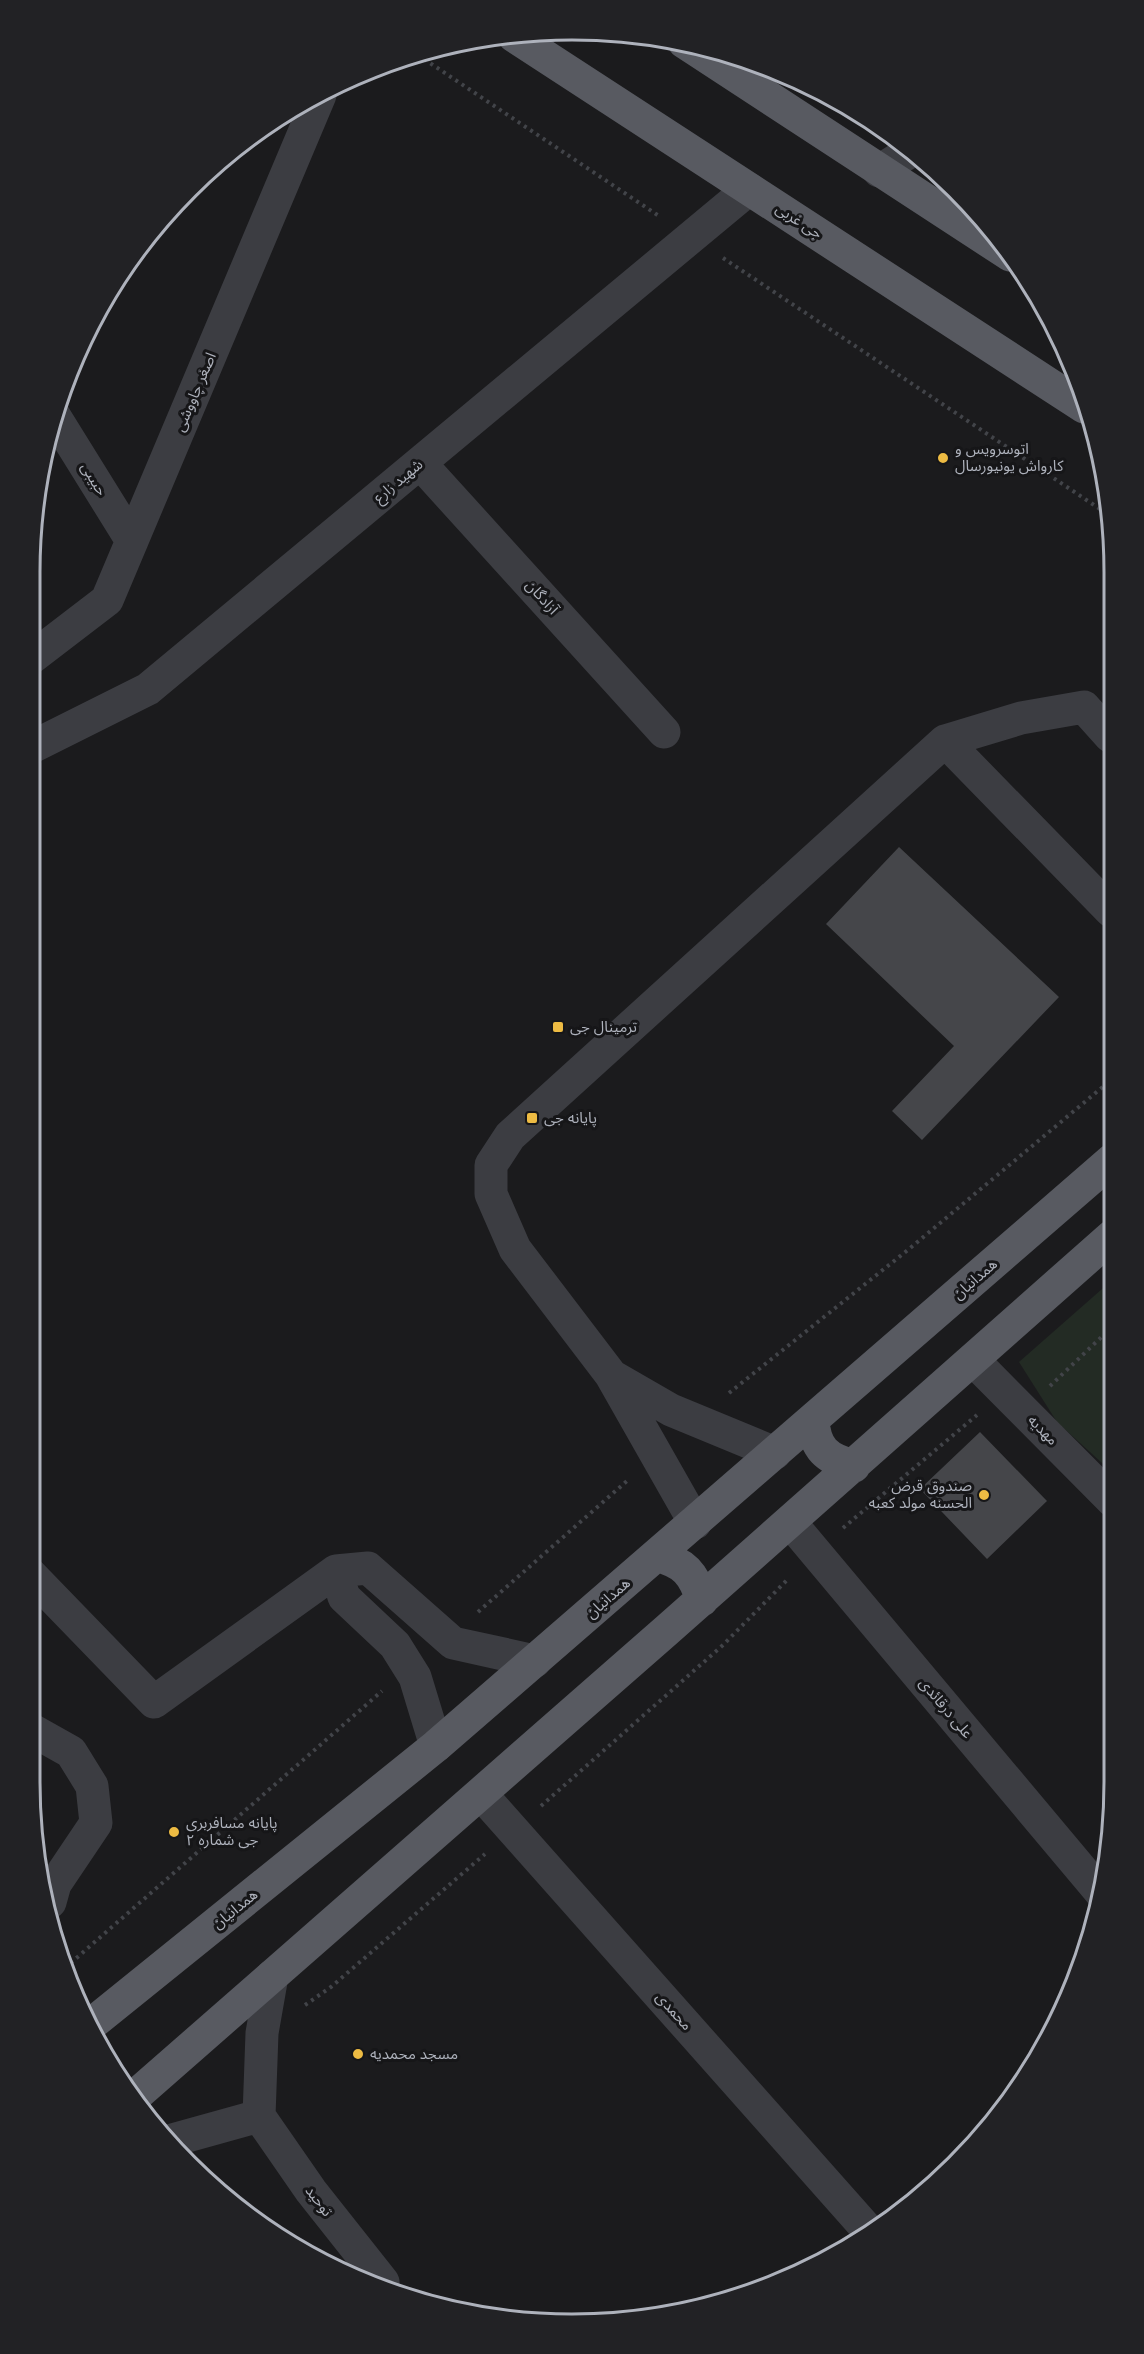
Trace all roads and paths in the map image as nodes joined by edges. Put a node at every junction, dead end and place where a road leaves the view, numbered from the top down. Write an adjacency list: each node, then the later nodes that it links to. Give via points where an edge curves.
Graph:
1 (525, 43): 7 (main road, جی غربی)
2 (710, 59): 6 (main road)
3 (427, 61): 8 (path)
4 (316, 106): 14 (street, اصغر چاووشی)
5 (903, 156): 6 (street)
6 (879, 171): 9 (main road)
7 (749, 189): 8 (street, شهید زارع); 10 (main road, جی غربی)
8 (691, 237): 12 (street, شهید زارع); 13 (path)
9 (988, 241)
10 (1075, 401)
11 (61, 426): 14 (street, حبیبی)
12 (420, 463): 17 (street, آزادگان); 19 (street, شهید زارع, via 148,689)
13 (1100, 509)
14 (132, 541): 15 (street, اصغر چاووشی, via 107,600)
15 (41, 651)
16 (1103, 728): 18 (street, via 1084,707 1021,718)
17 (663, 732)
18 (945, 741): 20 (street); 26 (street, via 510,1136 491,1165 491,1194 515,1249)
19 (41, 742)
20 (1103, 903)
21 (1103, 1087): 28 (path)
22 (1103, 1168): 29 (main road, همدانیان)
23 (1103, 1252): 25 (main road)
24 (1103, 1336): 27 (path)
25 (973, 1360): 27 (street, مهدیه); 32 (main road)
26 (611, 1375): 28 (street); 31 (street)
27 (1024, 1411): 33 (street, مهدیه); 36 (path, via 975,1415)
28 (696, 1420): 30 (street)
29 (813, 1421): 30 (main road, همدانیان); 32 (main road, via 814,1439 830,1458)
30 (775, 1453): 35 (main road, همدانیان)
31 (656, 1455): 35 (street); 41 (path)
32 (854, 1466): 34 (main road)
33 (1103, 1491)
34 (790, 1522): 36 (street, علی درقائدی); 40 (main road)
35 (695, 1523): 37 (main road, همدانیان)
36 (815, 1551): 47 (path, via 723,1645); 48 (street, علی درقائدی)
37 (657, 1556): 40 (main road, via 675,1560 688,1571); 42 (main road, همدانیان)
38 (336, 1571): 39 (street, via 154,1702); 41 (street, via 368,1568); 43 (street, via 344,1597 396,1645)
39 (41, 1585)
40 (702, 1600): 46 (main road)
41 (448, 1639): 42 (street)
42 (535, 1661): 45 (main road, همدانیان)
43 (410, 1669): 45 (street); 50 (path)
44 (41, 1735): 49 (street, via 71,1752 92,1786 96,1823)
45 (436, 1746): 52 (main road, همدانیان)
46 (481, 1794): 47 (street, محمدی); 51 (main road)
47 (513, 1830): 53 (path, via 331,1988); 57 (street, محمدی)
48 (1093, 1884)
49 (53, 1894)
50 (72, 1962)
51 (272, 1976): 53 (street); 54 (main road)
52 (97, 2020)
53 (262, 2033): 55 (street)
54 (140, 2092)
55 (259, 2116): 56 (street); 58 (street, توحید, via 311,2191)
56 (178, 2138)
57 (864, 2226)
58 (379, 2277)

